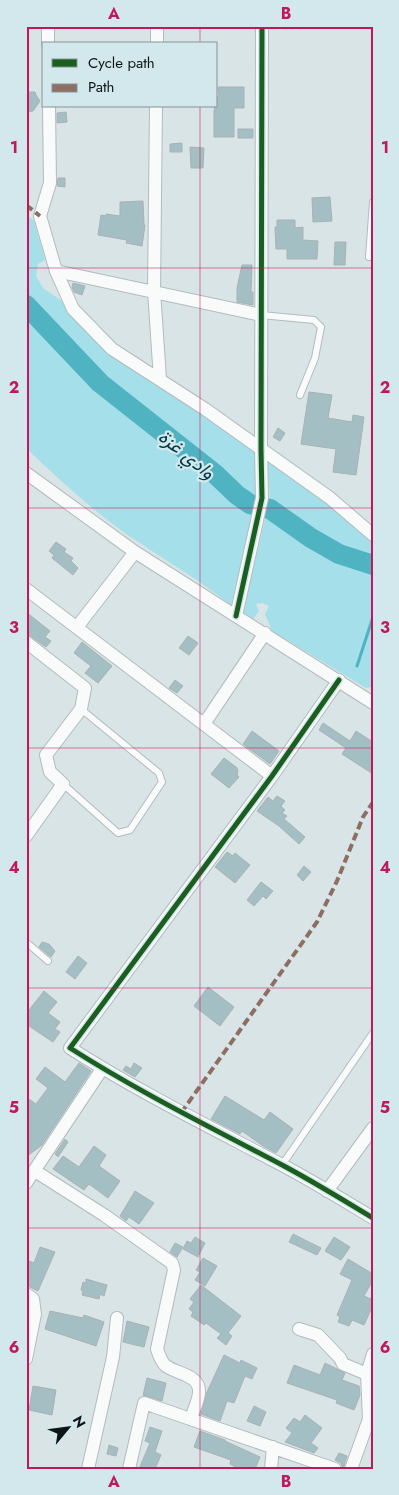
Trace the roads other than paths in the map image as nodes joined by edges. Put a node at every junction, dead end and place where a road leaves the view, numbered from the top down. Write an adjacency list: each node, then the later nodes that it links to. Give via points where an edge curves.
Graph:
1 (48, 26): 4 (street)
2 (157, 26): 5 (street)
3 (262, 26): 12 (street)
4 (48, 42)
5 (157, 42)
6 (49, 108): 10 (street, via 50,183 40,216)
7 (156, 108): 11 (street)
8 (373, 202): 9 (lane)
9 (369, 257)
10 (56, 271): 11 (street); 13 (street, via 73,309 112,349)
11 (154, 291): 12 (street); 13 (street)
12 (261, 315): 14 (lane, via 314,320 321,326 315,358); 15 (street)
13 (160, 378): 15 (street)
14 (300, 395)
15 (261, 449): 17 (street, via 330,498); 20 (street, via 262,498)
16 (26, 473): 18 (street)
17 (373, 535)
18 (135, 552): 20 (street); 21 (street)
19 (26, 589): 21 (street)
20 (236, 616): 22 (street)
21 (77, 627): 27 (street)
22 (264, 633): 24 (street); 27 (street)
23 (26, 642): 26 (street, via 85,688)
24 (339, 680): 25 (street); 28 (street)
25 (373, 702)
26 (81, 709): 29 (street, via 46,756 50,772); 29 (lane, via 159,773 162,782 130,830 118,833)
27 (204, 724): 28 (street)
28 (272, 776): 34 (street, via 70,1048)
29 (63, 784): 30 (street)
30 (26, 836)
31 (26, 942): 32 (lane)
32 (48, 962)
33 (373, 1033): 36 (lane)
34 (102, 1069): 36 (street); 37 (street)
35 (373, 1128): 39 (street)
36 (282, 1165): 39 (street)
37 (35, 1171): 38 (street); 47 (street, via 172,1263 174,1270 157,1349 165,1366 197,1382 200,1392)
38 (26, 1183)
39 (328, 1191): 40 (street)
40 (373, 1218)
41 (26, 1294): 45 (street, via 33,1299 35,1314)
42 (117, 1318): 49 (street, via 113,1357)
43 (298, 1329): 46 (street, via 318,1335 344,1364)
44 (373, 1354): 46 (street)
45 (26, 1359)
46 (367, 1374): 53 (street, via 369,1419)
47 (190, 1419): 48 (street); 50 (street, via 144,1404)
48 (273, 1447): 51 (street); 52 (street)
49 (88, 1469)
50 (129, 1469)
51 (271, 1469)
52 (335, 1469)
53 (351, 1469)

